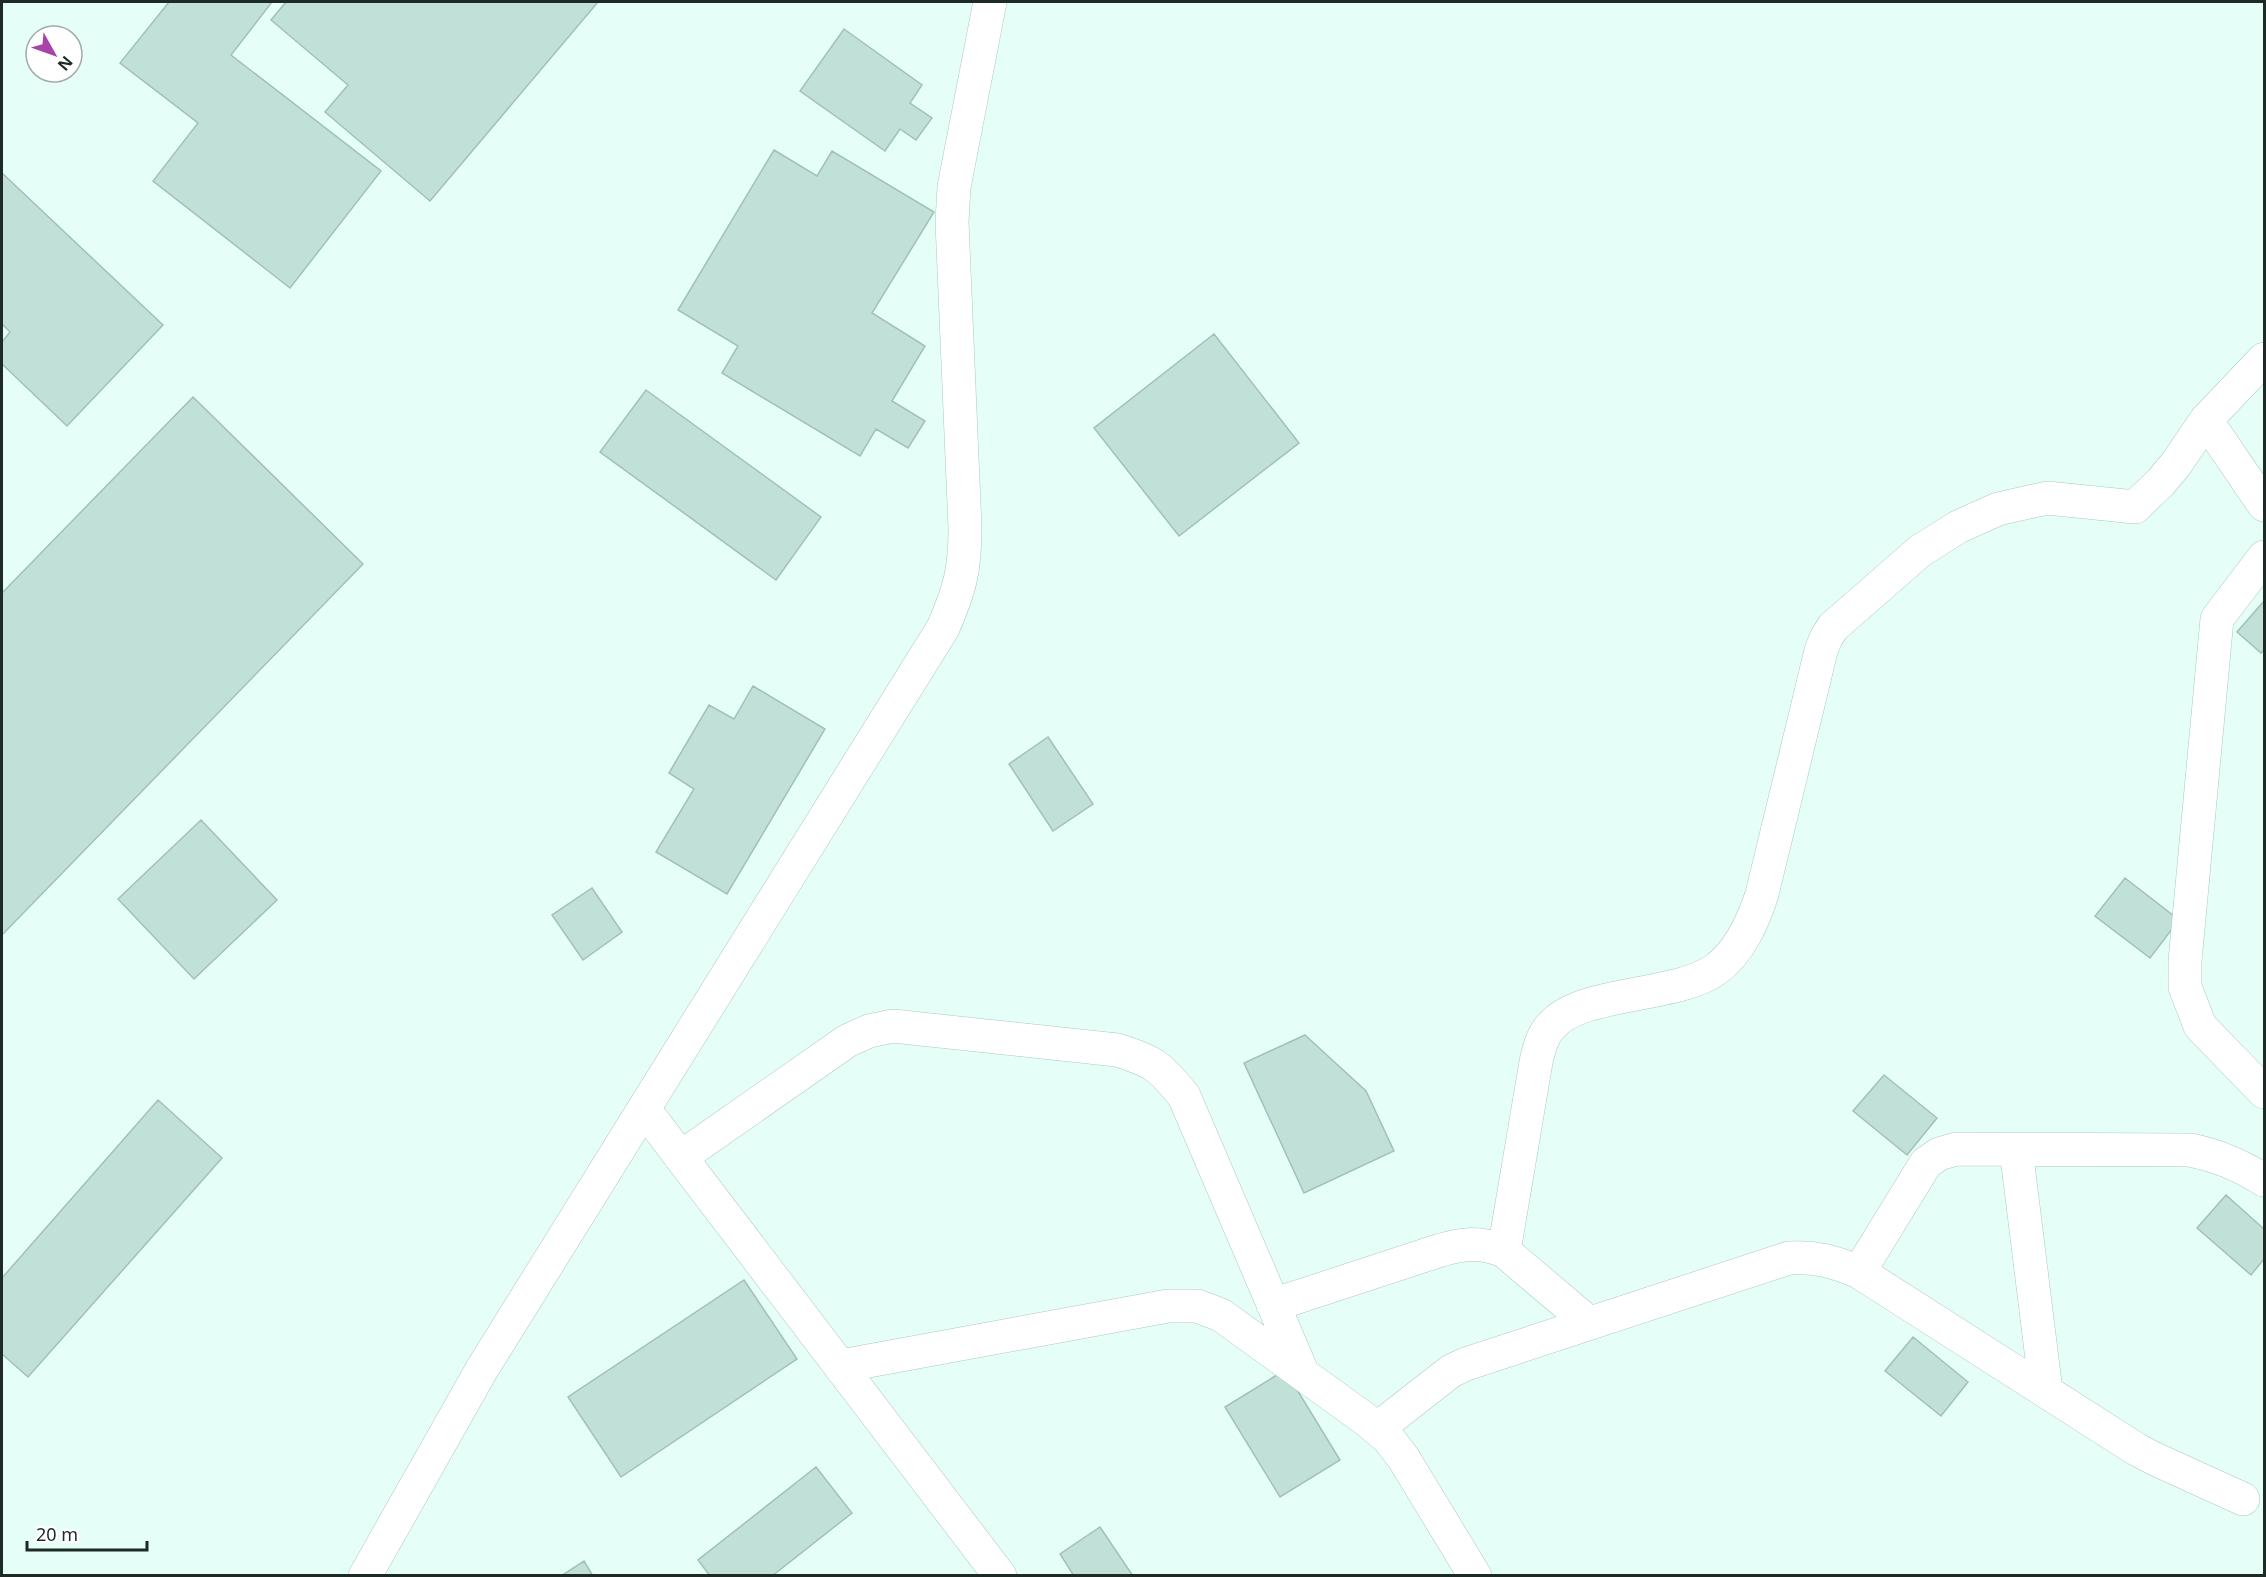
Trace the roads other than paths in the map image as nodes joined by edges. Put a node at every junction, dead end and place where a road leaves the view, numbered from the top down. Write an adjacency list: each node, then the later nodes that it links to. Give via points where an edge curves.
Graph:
1 (990, 2): 7 (street, via 954,187 952,222 965,528 965,563 957,596 943,628)
2 (2265, 359): 3 (street)
3 (2206, 420): 4 (street); 11 (street, via 2176,464 2135,507 2047,498 1998,509 1958,527 1920,551 1833,627 1821,651 1752,923 1735,950 1715,970 1688,983 1578,1008 1552,1023 1541,1041 1536,1062)
4 (2265, 505)
5 (2265, 557): 6 (street, via 2217,618 2185,961 2185,987 2200,1026)
6 (2265, 1092)
7 (644, 1108): 9 (street); 20 (street, via 472,1385)
8 (2016, 1149): 10 (street, via 2190,1150 2217,1155); 12 (street, via 1956,1149 1926,1163); 17 (street)
9 (681, 1157): 13 (street, via 847,1041 869,1031 893,1026 1117,1050 1145,1059 1166,1073 1184,1096); 15 (street)
10 (2265, 1180)
11 (1504, 1251): 13 (street, via 1488,1245 1464,1244); 14 (street)
12 (1859, 1272): 14 (street, via 1819,1258 1789,1258); 17 (street)
13 (1273, 1305): 16 (street)
14 (1589, 1323): 18 (street, via 1451,1371)
15 (841, 1366): 16 (street, via 1168,1306 1197,1306 1221,1315); 21 (street)
16 (1303, 1374): 18 (street)
17 (2046, 1391): 19 (street, via 2155,1459)
18 (1377, 1429): 22 (street, via 1404,1459)
19 (2243, 1499)
20 (365, 1575)
21 (1000, 1575)
22 (1475, 1575)

